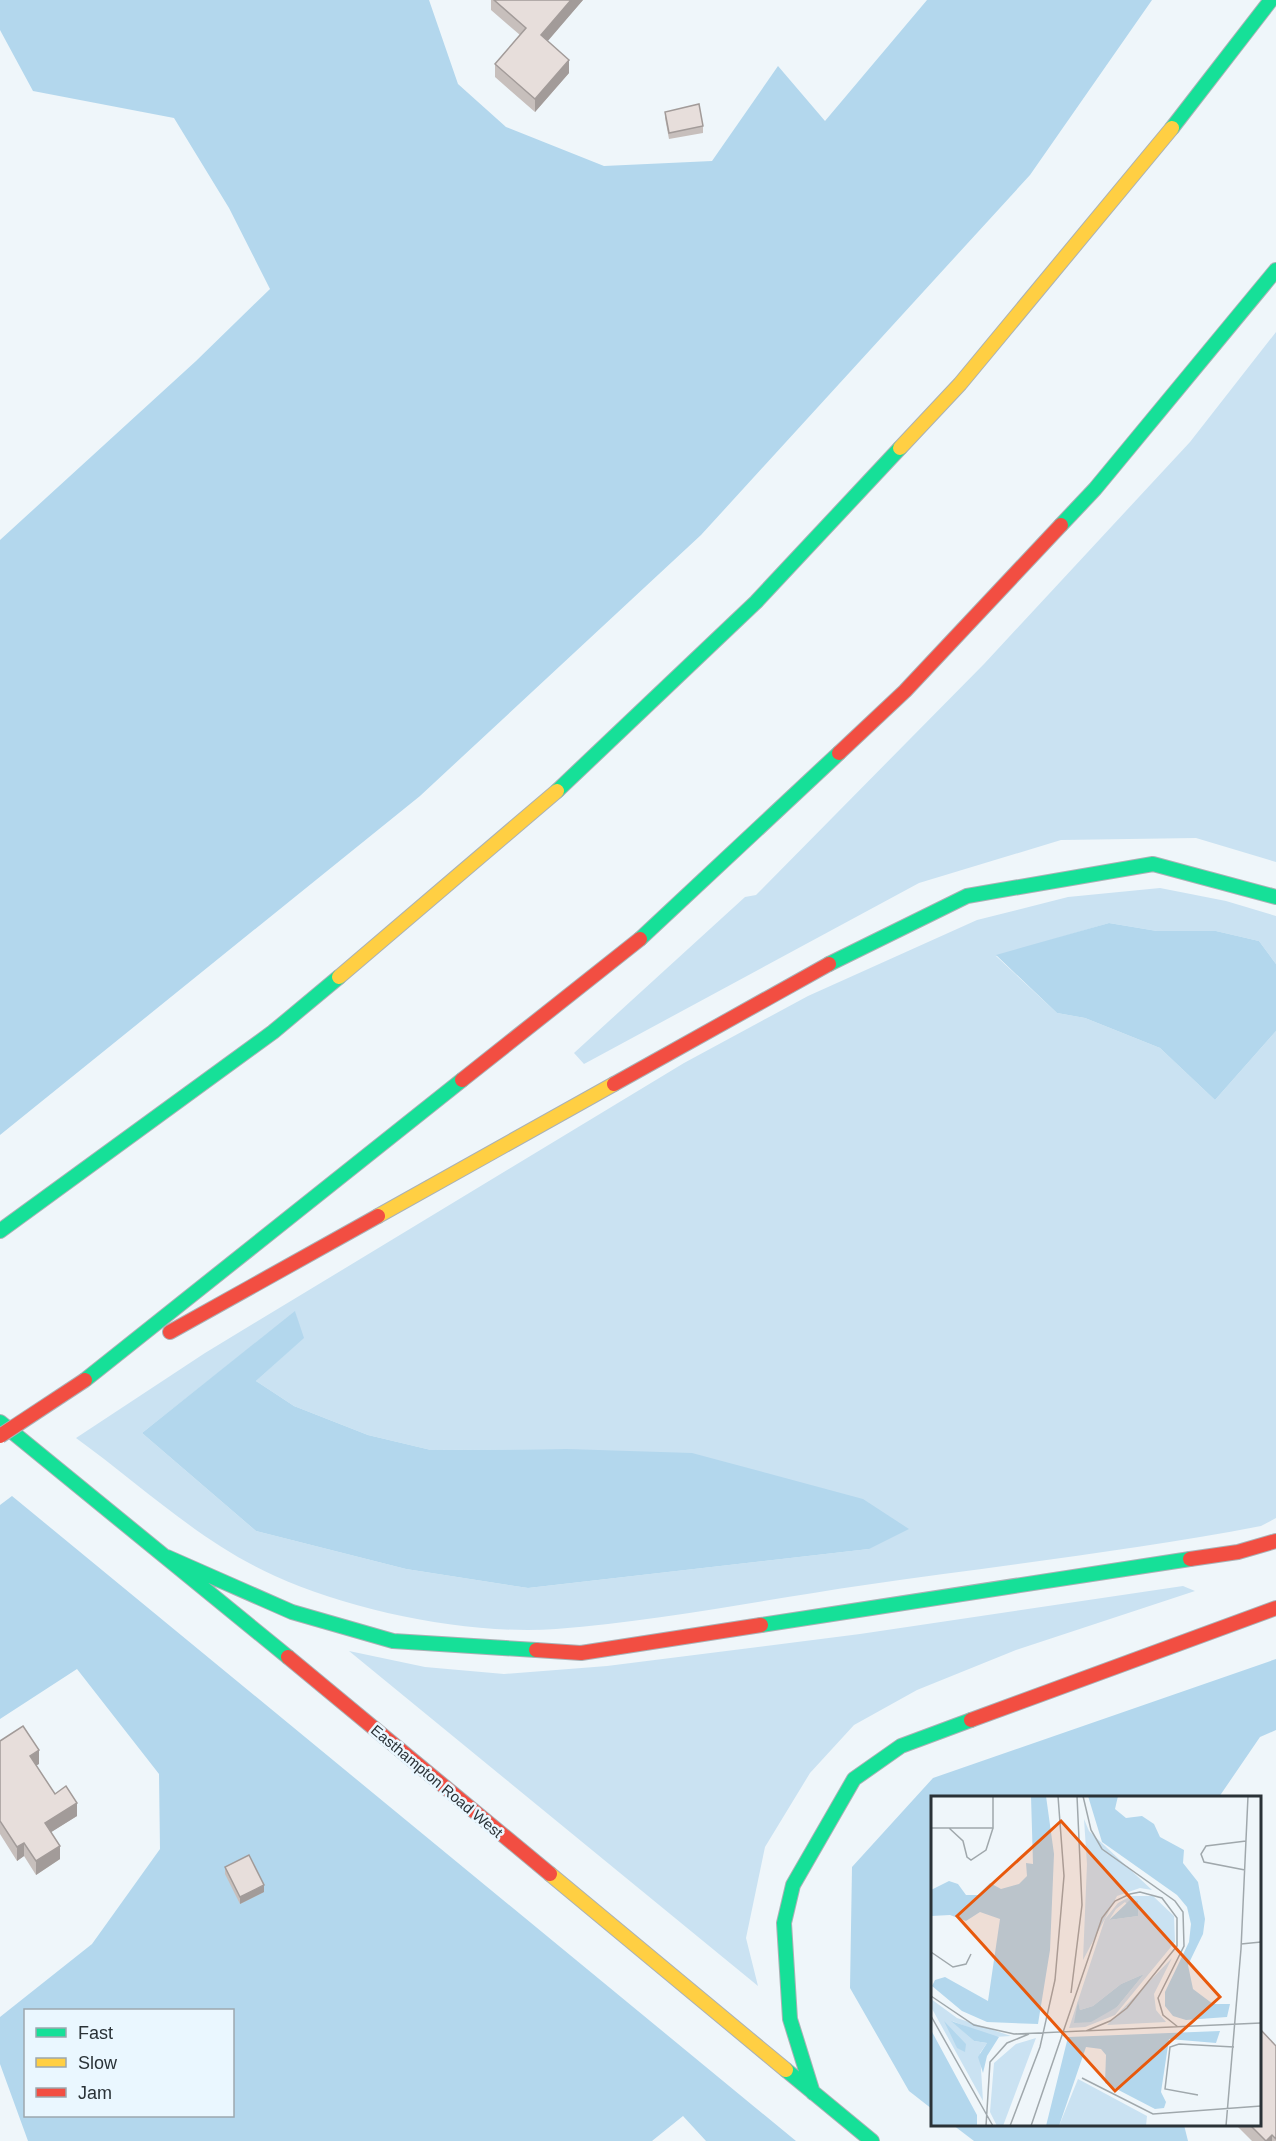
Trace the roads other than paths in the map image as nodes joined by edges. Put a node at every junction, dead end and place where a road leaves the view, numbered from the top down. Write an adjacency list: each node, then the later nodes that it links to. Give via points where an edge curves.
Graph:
1 (1271, 0): 4 (main road, via 1149,157 960,384 756,602 529,817 273,1032)
2 (1276, 270): 5 (main road, via 1095,489 904,691 651,930)
3 (1276, 897): 5 (main road, via 1153,864 967,896 843,956)
4 (0, 1231)
5 (85, 1380): 7 (main road, bridge)
6 (0, 1422): 9 (main road, Easthampton Road West)
7 (0, 1436)
8 (1276, 1541): 9 (main road, via 1238,1552 581,1653 393,1641 292,1612)
9 (167, 1557): 11 (main road, Easthampton Road West)
10 (1276, 1608): 11 (main road, via 900,1746 854,1779 793,1885 784,1923 790,2019)
11 (813, 2093): 12 (main road, Easthampton Road West)
12 (872, 2141)

